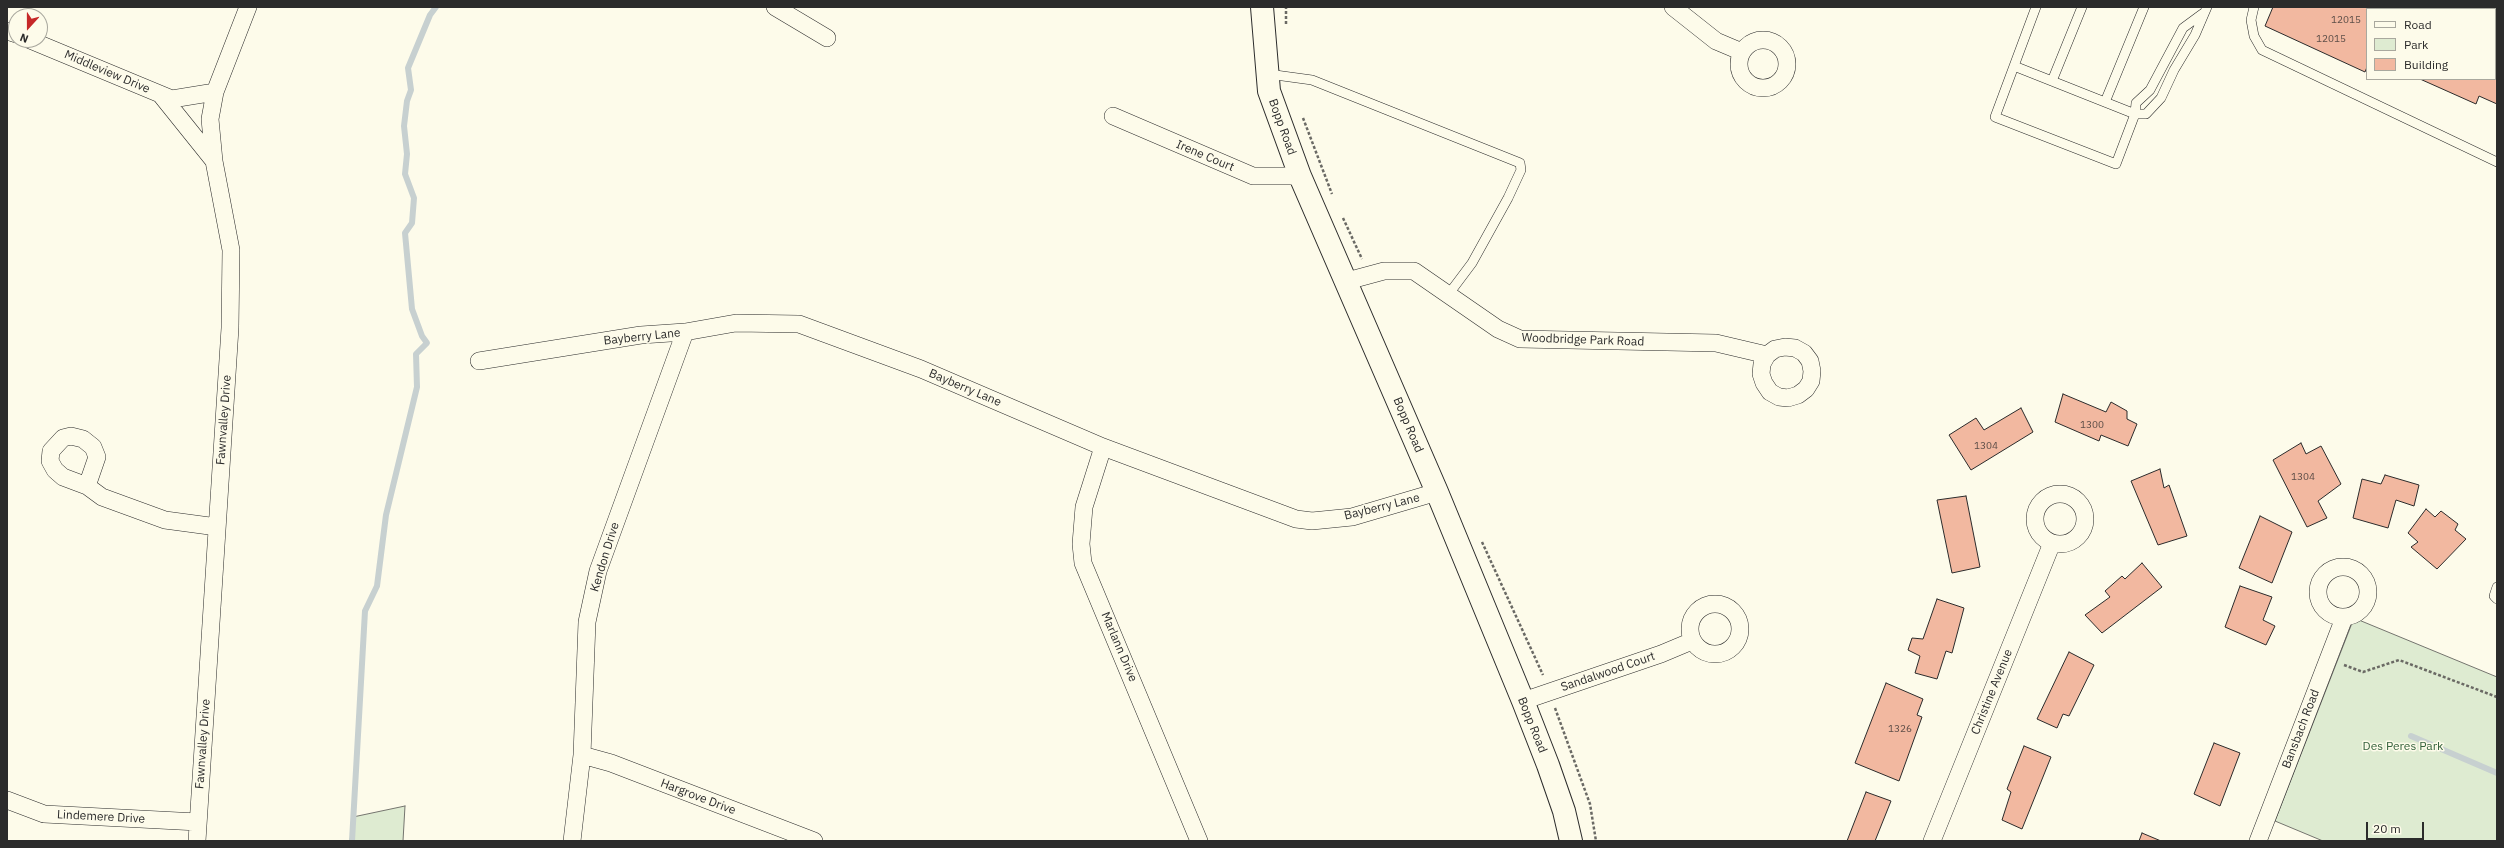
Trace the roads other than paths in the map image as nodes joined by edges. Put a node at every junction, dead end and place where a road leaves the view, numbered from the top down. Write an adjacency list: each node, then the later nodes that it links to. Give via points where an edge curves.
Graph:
1 (248, 7): 16 (street, Fawnvalley Drive)
2 (775, 7): 10 (street)
3 (1262, 7): 14 (street, Bopp Road)
4 (1673, 7): 12 (street, via 1716,41)
5 (2036, 7): 13 (lane)
6 (2082, 7): 15 (lane)
7 (2144, 7): 18 (lane)
8 (2254, 7): 22 (lane, via 2251,20 2254,36 2262,50)
9 (2204, 10): 19 (lane, via 2183,28 2150,90 2136,102); 19 (lane, via 2195,35 2161,98 2146,114)
10 (827, 38)
11 (48, 48): 17 (street, Middleview Drive)
12 (1742, 52)
13 (2014, 66): 15 (lane); 19 (lane, via 1994,116 2116,164)
14 (1268, 74): 23 (street, Bopp Road, via 1269,91); 25 (lane, via 1312,80 1520,163 1521,170 1472,263)
15 (2052, 81): 18 (lane)
16 (216, 92): 17 (street, Middleview Drive, via 172,99); 21 (street, Fawnvalley Drive, via 210,133)
17 (161, 95): 21 (street, Middleview Drive)
18 (2105, 102): 19 (lane)
19 (2135, 114)
20 (1114, 116): 23 (street, Irene Court, via 1253,176)
21 (214, 161): 32 (street, Fawnvalley Drive, via 231,250 230,328)
22 (2497, 162)
23 (1300, 176): 24 (street, Bopp Road)
24 (1347, 281): 25 (street, Woodbridge Park Road, via 1384,271 1414,271); 31 (street, Bopp Road)
25 (1448, 295): 27 (street, Woodbridge Park Road, via 1498,329 1520,339 1716,343)
26 (685, 332): 28 (street, Bayberry Lane, via 641,334); 29 (street, Bayberry Lane, via 736,323 799,324 920,369); 39 (street, Kendon Drive, via 598,572 587,622)
27 (1767, 355)
28 (479, 361)
29 (1103, 447): 31 (street, Bayberry Lane, via 1296,519 1312,521 1352,517); 45 (street, Marlann Drive, via 1084,507 1081,544 1083,562)
30 (87, 486): 32 (street, via 102,497 165,520)
31 (1437, 492): 38 (street, Bopp Road)
32 (217, 527): 41 (street, Fawnvalley Drive)
33 (2052, 543): 47 (street, Christine Avenue)
34 (2497, 587): 35 (lane, via 2494,596)
35 (2497, 599)
36 (2344, 618): 48 (street, Bansbach Road)
37 (1692, 642): 38 (street, Sandalwood Court)
38 (1523, 701): 46 (street, Bopp Road, via 1548,764)
39 (582, 755): 43 (street, Kendon Drive); 44 (street, Hargrove Drive, via 611,763)
40 (7, 800): 41 (street, Lindemere Drive, via 44,814)
41 (198, 822): 42 (street, Fawnvalley Drive)
42 (197, 841)
43 (572, 841)
44 (814, 841)
45 (1199, 841)
46 (1571, 841)
47 (1932, 841)
48 (2258, 841)

